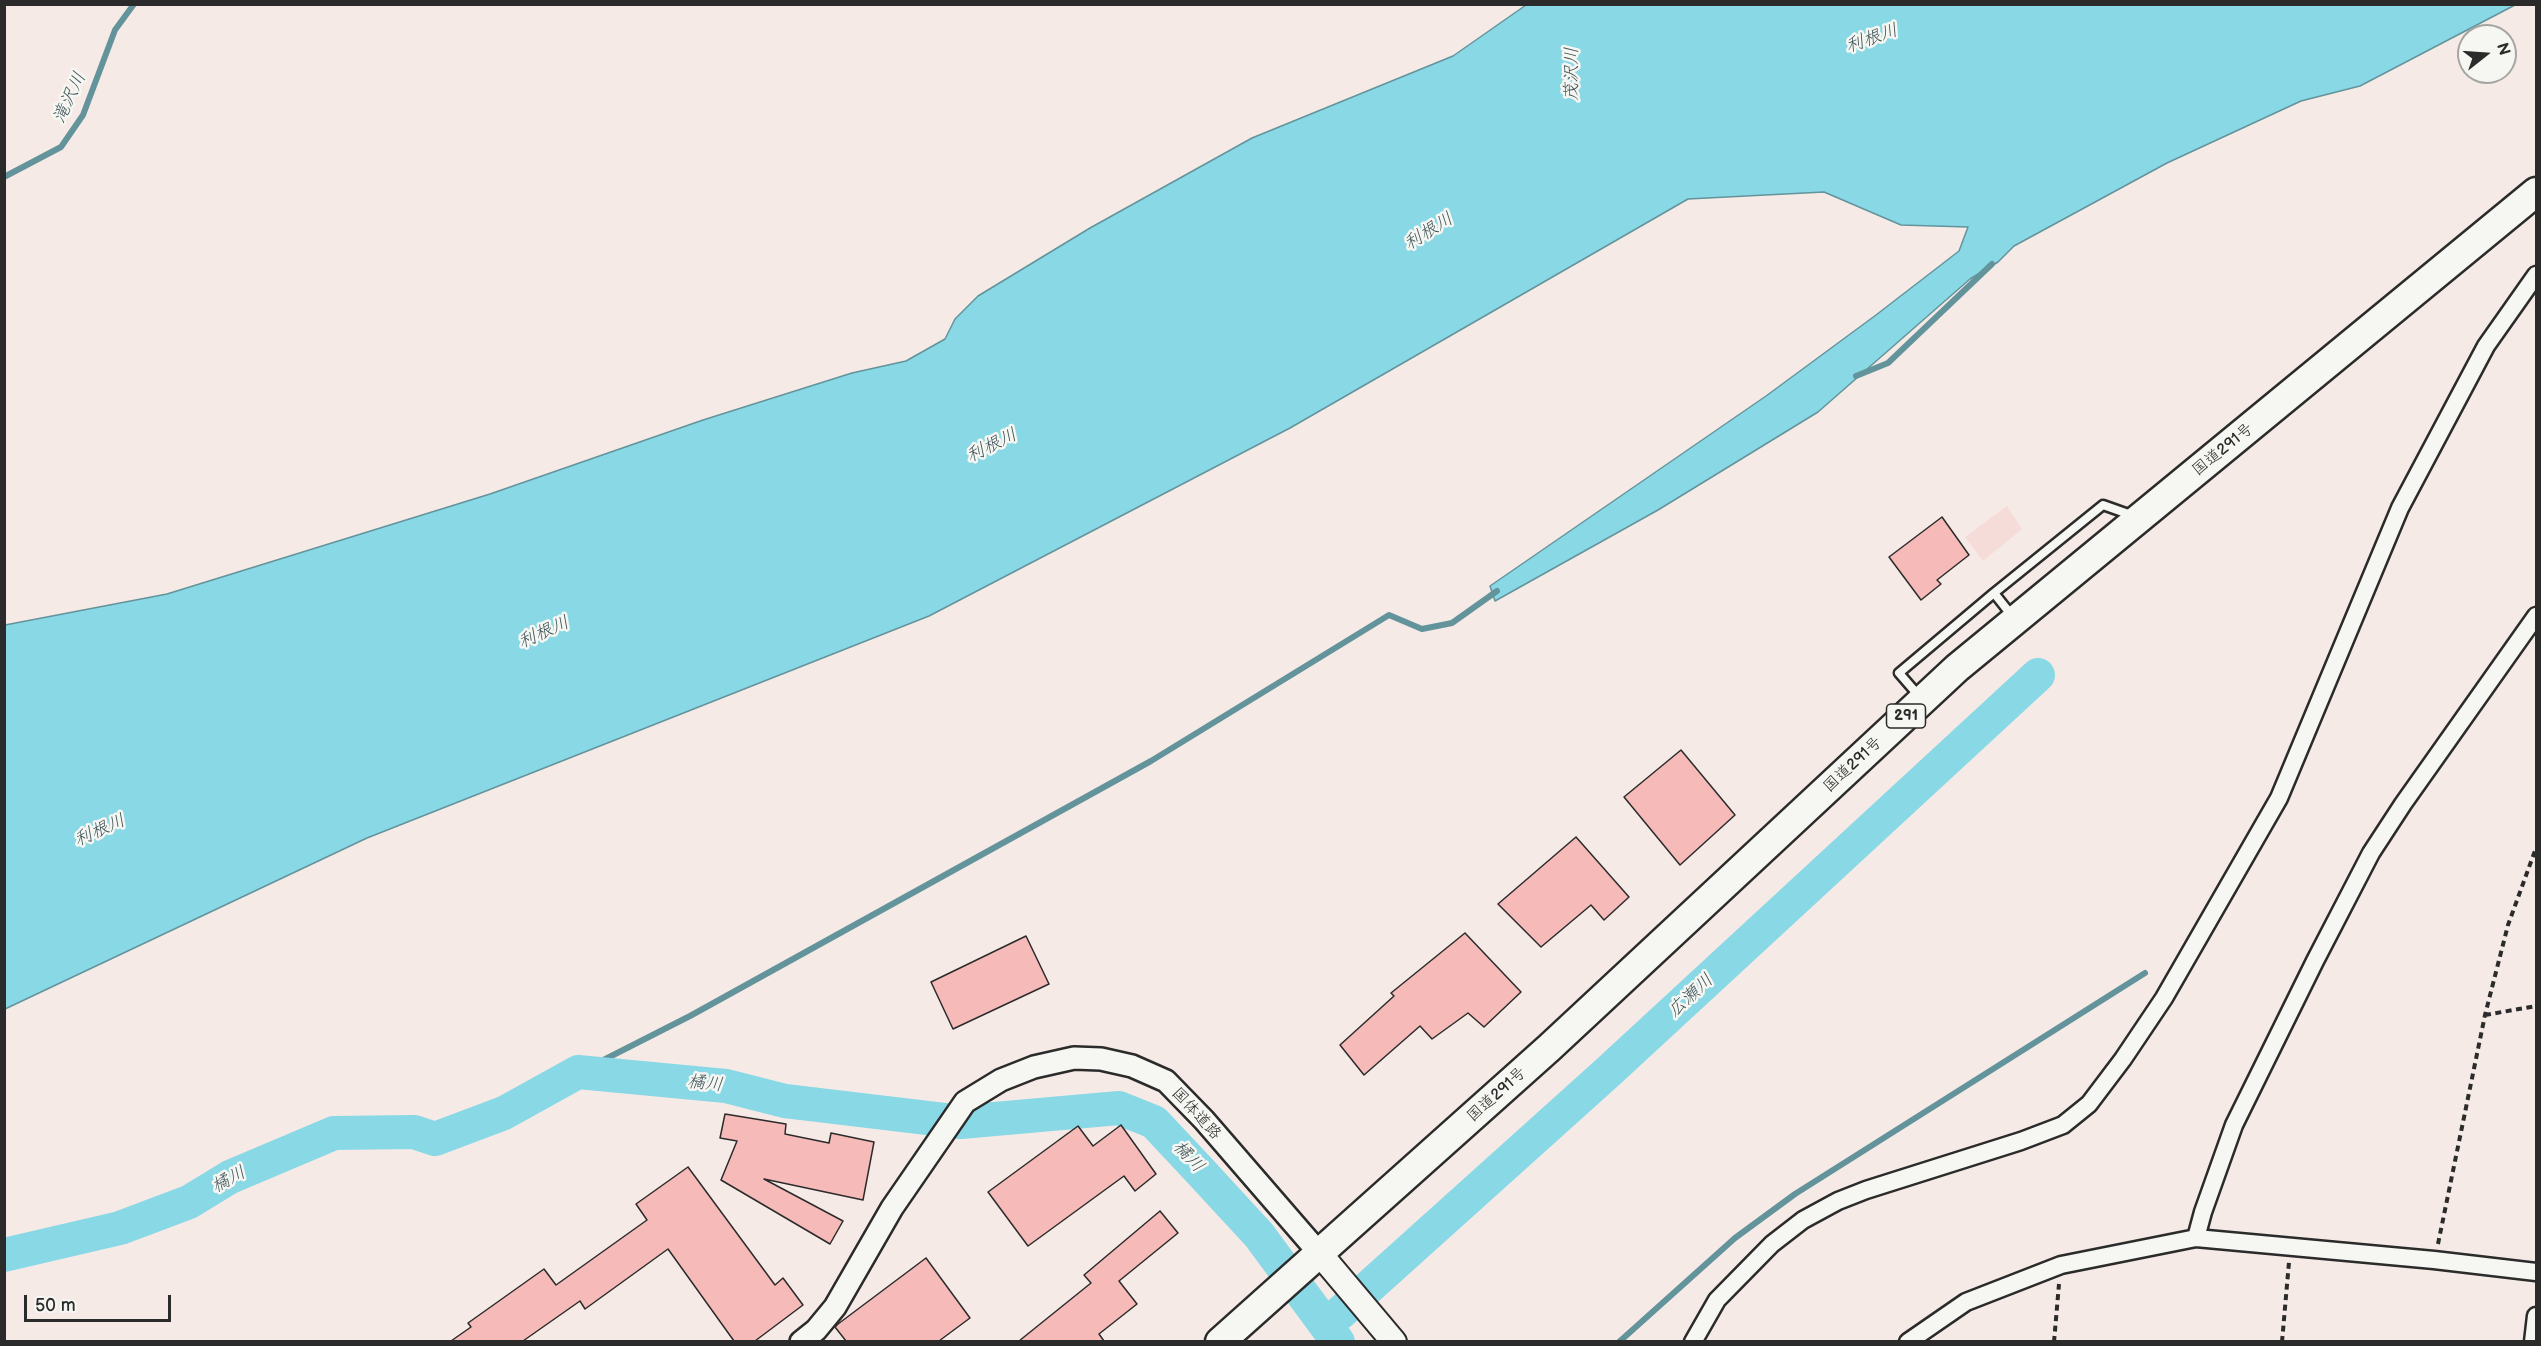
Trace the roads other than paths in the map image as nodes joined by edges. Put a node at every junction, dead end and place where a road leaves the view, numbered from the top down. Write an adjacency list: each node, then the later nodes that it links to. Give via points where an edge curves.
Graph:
1 (2536, 192): 3 (highway, 国道291号 / 291)
2 (2536, 275): 15 (street, via 2486,346 2400,508 2279,798 2164,998 2089,1104 2063,1125 1866,1190 1803,1220 1772,1244 1717,1300)
3 (2140, 518): 4 (lane, via 2103,505); 6 (highway, 国道291号 / 291)
4 (1994, 593): 6 (lane); 7 (lane, via 1899,673)
5 (2536, 616): 8 (street, via 2372,853 2235,1125)
6 (2016, 620): 7 (highway, 国道291号 / 291)
7 (1922, 700): 9 (highway, 国道291号 / 291, via 1549,1048)
8 (2196, 1238): 10 (street); 16 (street, via 2061,1265 1966,1302)
9 (1311, 1262): 12 (street, 国体道路, via 1204,1120 1166,1082 1132,1066 1074,1058 1001,1080 965,1102 892,1208 835,1308); 13 (highway, 国道291号 / 291); 14 (main road, via 1344,1283)
10 (2536, 1272)
11 (2536, 1316): 17 (street)
12 (801, 1341)
13 (1221, 1341)
14 (1394, 1341)
15 (1693, 1341)
16 (1908, 1341)
17 (2534, 1341)

